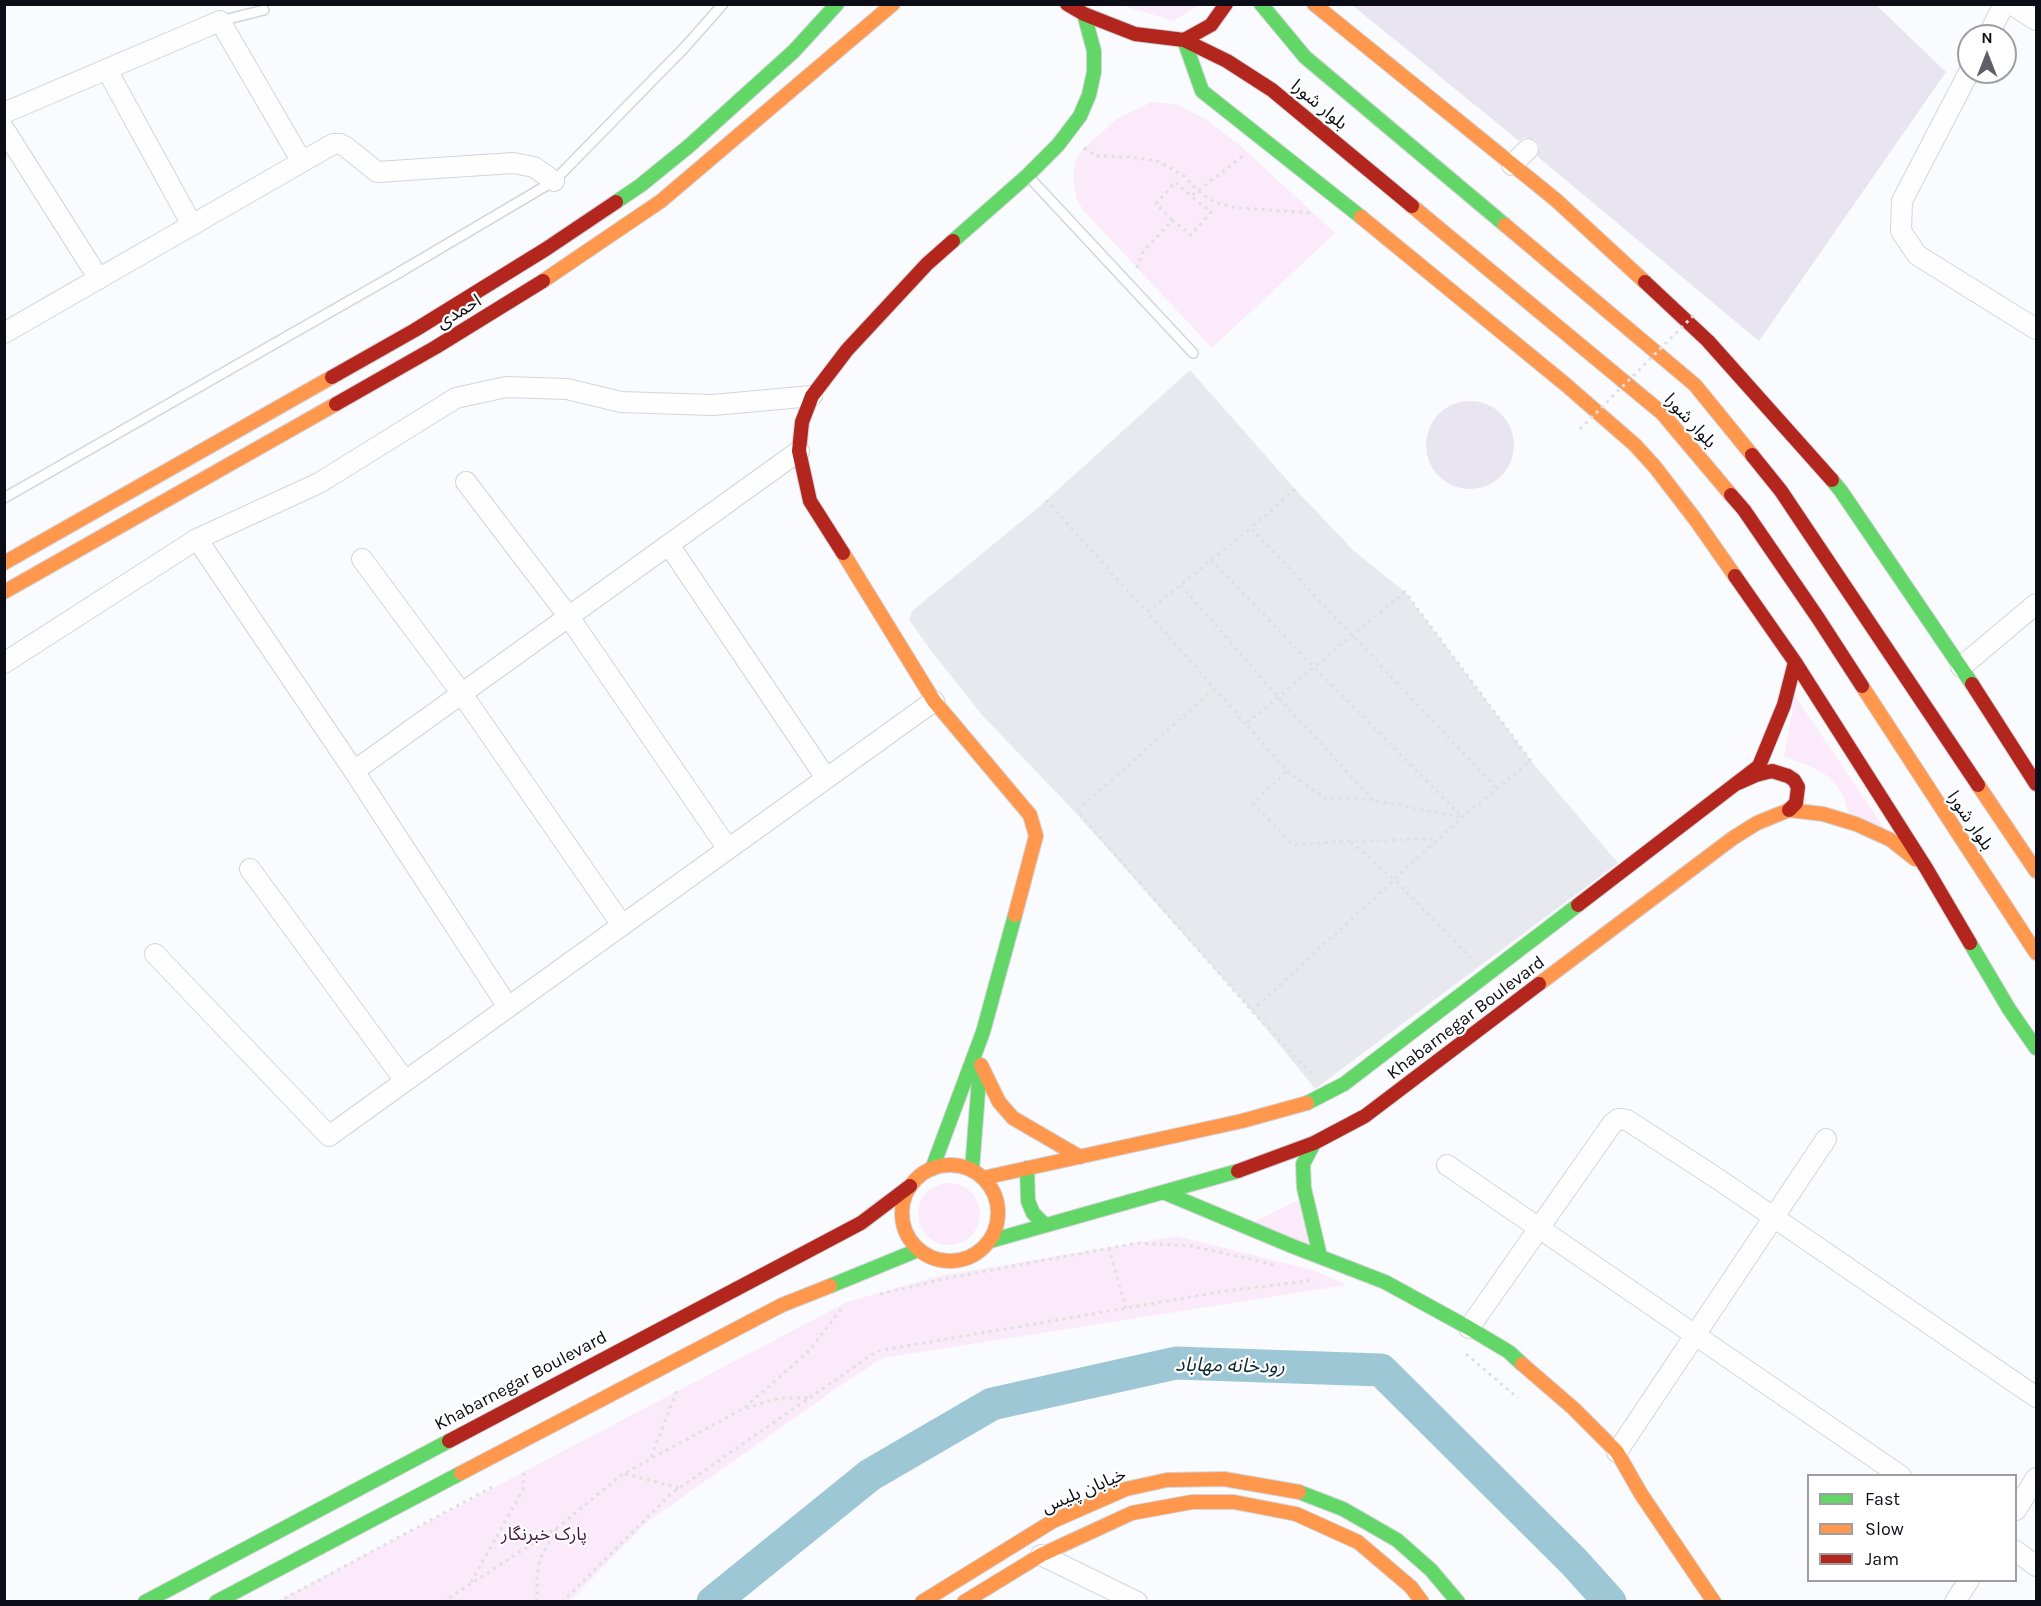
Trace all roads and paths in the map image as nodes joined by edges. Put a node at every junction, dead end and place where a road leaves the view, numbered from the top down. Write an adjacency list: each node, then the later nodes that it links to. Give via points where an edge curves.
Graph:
1 (723, 4): 31 (lane)
2 (837, 4): 56 (main road, احمدی, via 794,51 689,146 641,185 546,249 415,330)
3 (893, 4): 60 (main road, احمدی, via 661,201 556,273 436,347)
4 (1067, 4): 11 (main road, بلوار شورا)
5 (1226, 4): 15 (main road, via 1210,25)
6 (1261, 4): 17 (main road, بلوار شورا)
7 (1314, 4): 29 (main road)
8 (2004, 4): 14 (street)
9 (2011, 4): 12 (street)
10 (264, 10): 13 (lane)
11 (1084, 14): 15 (main road, بلوار شورا, via 1135,34); 30 (main road, via 1094,51 1089,95 1080,116 1058,146)
12 (2037, 20)
13 (220, 21): 18 (street); 28 (street)
14 (1994, 24)
15 (1184, 40): 21 (main road, بلوار شورا); 39 (main road, via 1202,91)
16 (1288, 51): 17 (main road)
17 (1305, 57): 88 (main road, بلوار شورا, via 1695,385 1781,491)
18 (107, 70): 22 (street); 38 (street)
19 (1266, 73): 21 (main road)
20 (1963, 84): 43 (street, via 1902,201 1901,231 1917,255)
21 (1272, 90): 27 (main road, بلوار شورا)
22 (4, 113)
23 (4, 129): 41 (street)
24 (1084, 148): 32 (path, via 1096,156 1160,162 1184,176)
25 (1528, 148): 29 (street)
26 (1247, 153): 32 (path)
27 (1353, 158): 34 (main road); 91 (main road, بلوار شورا, via 1662,413 1744,510)
28 (302, 162): 31 (street, via 340,144 377,172 513,163 534,167); 38 (street)
29 (1512, 165): 68 (main road, via 1556,200 1716,350 1841,491)
30 (1028, 176): 45 (lane); 46 (main road, via 927,264 847,350)
31 (554, 181): 51 (lane)
32 (1198, 191): 33 (path); 35 (path, via 1214,202 1238,208)
33 (1191, 195): 36 (path, via 1175,182 1156,204); 36 (path, via 1211,212 1191,235)
34 (1376, 196)
35 (1312, 213)
36 (1172, 220): 40 (path, via 1143,252)
37 (1393, 224): 39 (main road)
38 (192, 225): 41 (street)
39 (1416, 261): 65 (main road, via 1635,445 1695,519)
40 (1137, 268)
41 (99, 279): 44 (street)
42 (1696, 313): 47 (path, bridge)
43 (2037, 329)
44 (4, 333)
45 (1193, 352)
46 (812, 396): 48 (main road, via 802,422); 54 (street, via 713,405 621,402 567,389 506,387 456,398 319,483)
47 (1580, 429)
48 (800, 451): 55 (street); 72 (main road, via 810,501)
49 (466, 482): 63 (street)
50 (1294, 489): 53 (path)
51 (4, 498)
52 (1046, 500): 62 (path)
53 (1251, 528): 58 (path); 64 (path)
54 (197, 539): 66 (street); 74 (street)
55 (669, 544): 63 (street); 76 (street)
56 (8, 558)
57 (362, 559): 70 (street)
58 (1211, 560): 59 (path); 67 (path)
59 (1181, 585): 62 (path); 71 (path)
60 (4, 592)
61 (2037, 604): 68 (street)
62 (1147, 612): 69 (path)
63 (569, 616): 70 (street); 85 (street)
64 (1352, 634): 67 (path); 79 (path); 79 (path, via 1405,592 1531,761)
65 (1795, 662): 78 (main road, Khabarnegar Boulevard, via 1784,705 1759,766); 86 (main road)
66 (4, 663)
67 (1314, 667): 71 (path); 82 (path)
68 (1961, 667): 77 (main road)
69 (1214, 689): 73 (path); 96 (path, via 1077,811)
70 (462, 694): 74 (street); 90 (street)
71 (1278, 697): 73 (path); 80 (path)
72 (933, 701): 76 (street); 98 (main road, via 1030,815 1036,836)
73 (1246, 724): 75 (path)
74 (354, 771): 94 (street)
75 (1287, 771): 80 (path, via 1325,798); 84 (path, via 1252,804 1293,845)
76 (826, 778): 85 (street)
77 (2037, 784)
78 (1734, 785): 81 (main road, via 1772,771 1788,776 1798,787 1796,803); 93 (main road, Khabarnegar Boulevard)
79 (1497, 789): 82 (path)
80 (1373, 800): 82 (path)
81 (1789, 810): 86 (main road, Khabarnegar Boulevard, via 1823,814 1856,824 1891,840); 104 (main road, Khabarnegar Boulevard, via 1733,838 1365,1116)
82 (1462, 817): 83 (path)
83 (1439, 839): 84 (path); 89 (path)
84 (1350, 841): 89 (path)
85 (728, 849): 90 (street)
86 (1926, 868): 95 (main road)
87 (250, 869): 101 (street)
88 (2037, 871)
89 (1395, 880): 93 (path); 96 (path)
90 (622, 925): 94 (street)
91 (2037, 953)
92 (155, 954): 101 (street, via 329,1136)
93 (1487, 974): 102 (main road, Khabarnegar Boulevard, via 1344,1084)
94 (508, 1007): 101 (street)
95 (2009, 1009): 97 (main road); 99 (main road)
96 (1252, 1011): 102 (path)
97 (2037, 1023)
98 (983, 1032): 100 (main road); 108 (main road)
99 (2037, 1048)
100 (981, 1065): 105 (main road, via 999,1102 1013,1118); 109 (main road)
101 (405, 1081)
102 (1328, 1092): 105 (main road, Khabarnegar Boulevard, via 1271,1114)
103 (1826, 1139): 112 (street)
104 (1314, 1143): 111 (main road, Khabarnegar Boulevard, via 1239,1171); 118 (main road, via 1303,1164 1304,1188)
105 (1080, 1157): 107 (main road, Khabarnegar Boulevard)
106 (1447, 1165): 114 (street)
107 (1027, 1168): 109 (main road, Khabarnegar Boulevard); 113 (main road, via 1028,1201)
108 (932, 1169): 109 (main road, via 958,1166); 110 (main road)
109 (977, 1174): 115 (main road, via 992,1189 997,1202 996,1228)
110 (910, 1186): 117 (main road, via 903,1205 903,1225); 149 (main road, Khabarnegar Boulevard, via 866,1226)
111 (1163, 1192): 113 (main road, Khabarnegar Boulevard); 118 (main road)
112 (1773, 1218): 114 (street, via 1627,1120 1618,1119); 125 (street); 128 (street)
113 (1045, 1225): 115 (main road, Khabarnegar Boulevard)
114 (1539, 1228): 124 (street); 125 (street)
115 (990, 1241): 117 (main road, via 969,1258 955,1261 941,1261)
116 (1109, 1248): 119 (path, via 1137,1243 1192,1246); 121 (path); 123 (path)
117 (918, 1250): 150 (main road, via 884,1256 782,1305)
118 (1320, 1256): 124 (main road, via 1385,1282)
119 (1284, 1267)
120 (1319, 1279): 123 (path)
121 (880, 1294)
122 (837, 1307): 131 (path, via 847,1302 809,1351)
123 (1126, 1308): 129 (path, via 877,1351)
124 (1469, 1328): 132 (main road, via 1509,1352)
125 (1695, 1335): 132 (street); 135 (street)
126 (1462, 1351): 130 (path)
127 (667, 1395): 133 (path, via 677,1390)
128 (2037, 1397)
129 (810, 1398): 131 (path, via 780,1398); 139 (path)
130 (1518, 1398)
131 (744, 1408): 133 (path)
132 (1617, 1452): 160 (main road)
133 (651, 1459): 134 (path)
134 (623, 1473): 139 (path); 143 (path)
135 (1898, 1474)
136 (516, 1475): 148 (path, via 524,1470 523,1490)
137 (2037, 1478): 141 (street)
138 (505, 1480): 151 (path)
139 (679, 1488): 154 (path)
140 (1126, 1489): 142 (main road); 155 (main road, خیابان پلیس, via 1053,1521); 159 (main road, خیابان پلیس, via 1167,1480 1224,1479 1293,1490 1342,1509 1396,1540 1431,1570)
141 (2017, 1508)
142 (1132, 1513): 145 (main road); 158 (main road, via 1192,1502 1234,1502 1296,1514 1359,1542 1411,1587)
143 (558, 1527): 148 (path); 153 (path, via 540,1558)
144 (2017, 1552): 146 (street)
145 (1041, 1555): 156 (main road); 157 (street)
146 (2037, 1566)
147 (1968, 1582): 161 (street)
148 (470, 1584): 152 (path)
149 (145, 1602)
150 (216, 1602)
151 (278, 1602)
152 (443, 1602)
153 (537, 1602)
154 (562, 1602)
155 (922, 1602)
156 (964, 1602)
157 (1137, 1602)
158 (1422, 1602)
159 (1458, 1602)
160 (1714, 1602)
161 (1955, 1602)

